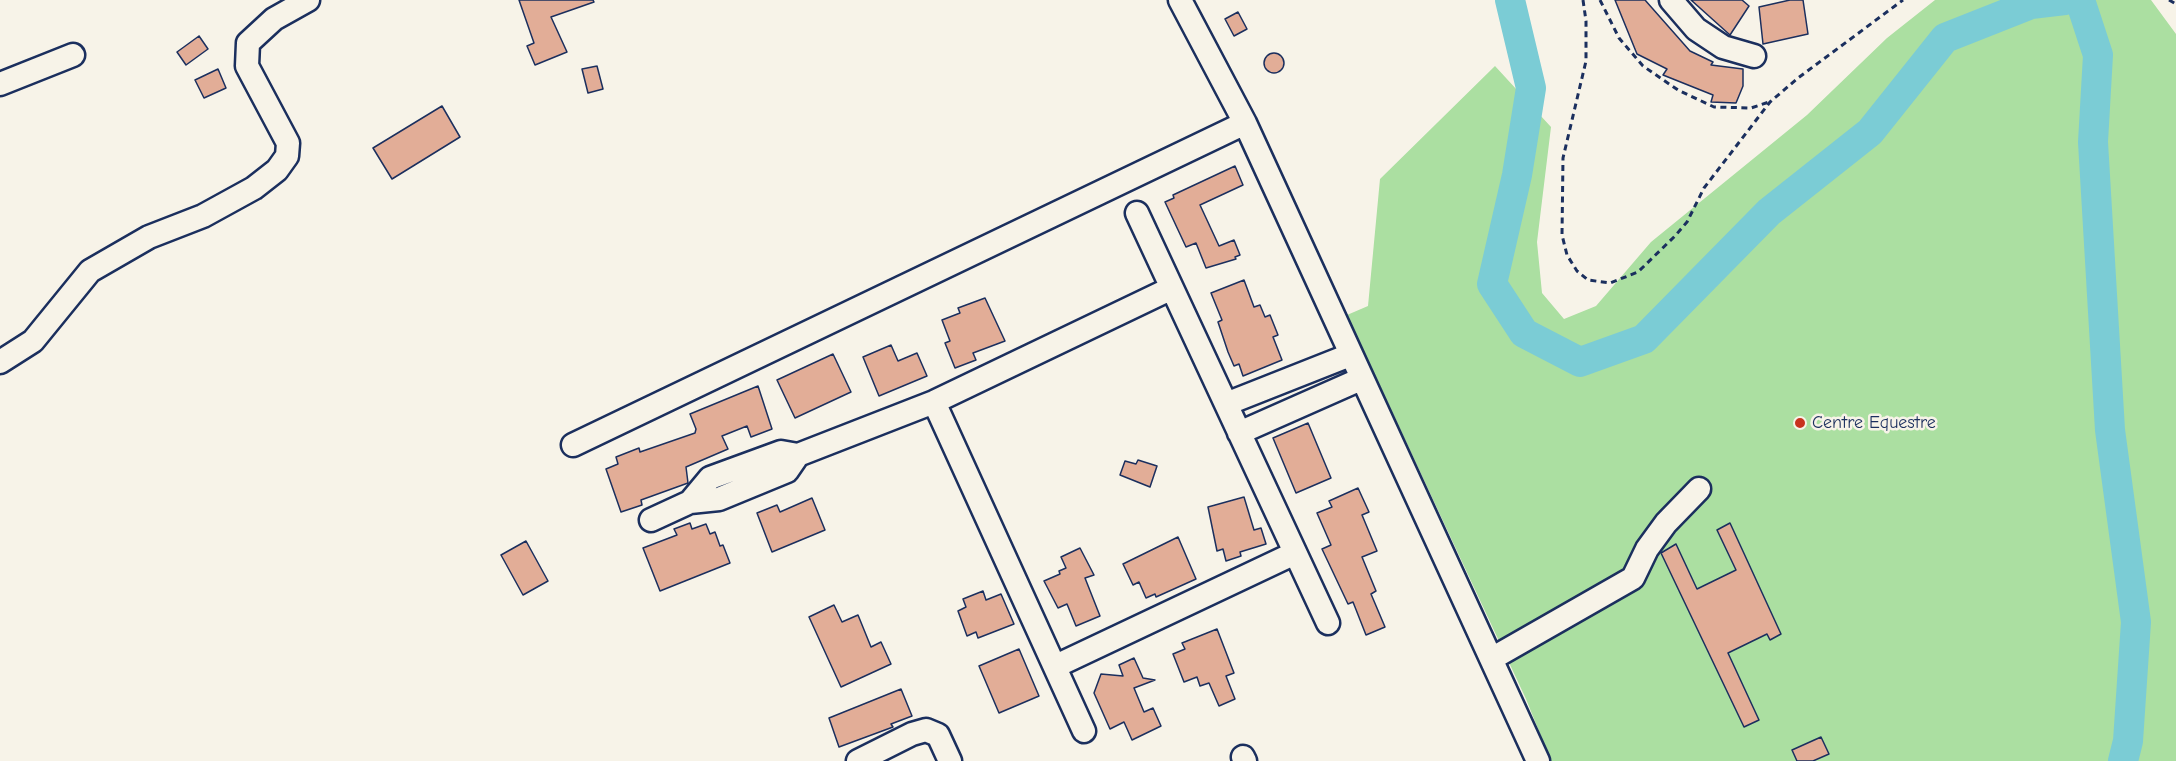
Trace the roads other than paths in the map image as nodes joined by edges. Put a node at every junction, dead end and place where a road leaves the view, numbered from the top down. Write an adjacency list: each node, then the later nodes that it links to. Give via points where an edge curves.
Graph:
1 (308, 0): 11 (street, via 274,19 248,43 247,66 288,143 286,156 277,170 254,188 203,216 149,237 90,271 33,341)
2 (1180, 0): 7 (street)
3 (1671, 0): 5 (street, via 1696,29 1723,46)
4 (73, 55): 6 (street)
5 (1754, 56)
6 (0, 84)
7 (1245, 123): 10 (street); 16 (street)
8 (1137, 213): 9 (street)
9 (1172, 288): 13 (street); 14 (street)
10 (1350, 355): 12 (street); 14 (street)
11 (0, 362)
12 (1361, 379): 15 (street); 21 (street)
13 (934, 402): 18 (street, via 798,455 781,452 710,478 690,501); 22 (street)
14 (1226, 404): 15 (street)
15 (1239, 433): 19 (street)
16 (573, 445)
17 (1699, 489): 21 (street, via 1666,523 1633,578)
18 (651, 520)
19 (1295, 553): 20 (street); 22 (street)
20 (1328, 623)
21 (1493, 658): 26 (street)
22 (1056, 666): 23 (street)
23 (1084, 731)
24 (858, 761): 25 (street, via 926,730 938,735)
25 (950, 761)
26 (1538, 761)

